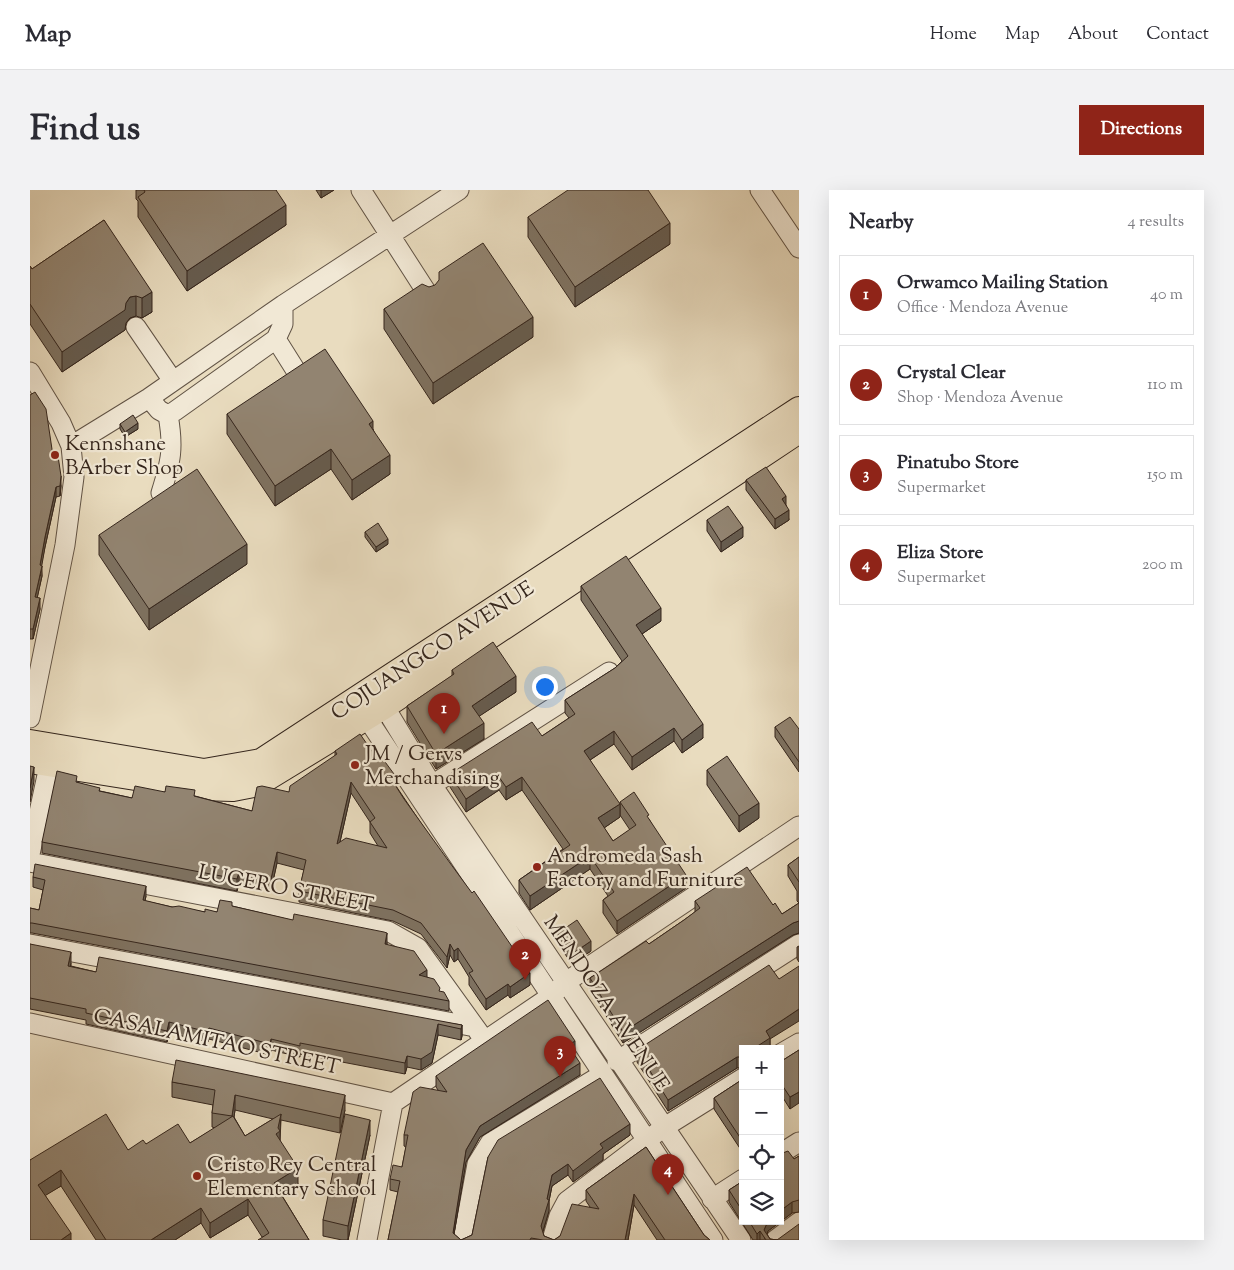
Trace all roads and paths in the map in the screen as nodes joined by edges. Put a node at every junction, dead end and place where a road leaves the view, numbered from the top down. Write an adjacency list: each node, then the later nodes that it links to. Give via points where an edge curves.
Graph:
1 (361, 190): 4 (street)
2 (459, 190): 4 (street)
3 (760, 190): 5 (street)
4 (389, 236): 6 (street); 7 (street)
5 (799, 248)
6 (429, 296)
7 (283, 305): 9 (street, via 283,324); 12 (street)
8 (136, 327): 12 (street)
9 (276, 339): 11 (street); 15 (street)
10 (30, 372): 17 (street)
11 (298, 374)
12 (173, 381): 13 (street)
13 (149, 398): 15 (street); 17 (street)
14 (799, 409): 21 (main road, COJUANGCO AVENUE)
15 (168, 415): 18 (street, via 172,460)
16 (799, 431): 21 (main road, COJUANGCO AVENUE)
17 (71, 446): 19 (street, via 72,506)
18 (161, 493)
19 (37, 644): 22 (street)
20 (609, 672): 25 (street)
21 (370, 704): 24 (main road, COJUANGCO AVENUE, via 261,761 204,771); 25 (street, MENDOZA AVENUE); 32 (street, MENDOZA AVENUE)
22 (30, 718)
23 (30, 742): 24 (main road, COJUANGCO AVENUE)
24 (44, 757): 27 (street)
25 (432, 785): 31 (street, MENDOZA AVENUE)
26 (799, 826): 31 (street)
27 (30, 854)
28 (30, 862): 34 (street, LUCERO STREET, via 388,931 418,948)
29 (30, 944): 34 (street)
30 (799, 944): 37 (street)
31 (566, 982): 32 (street); 37 (street, MENDOZA AVENUE)
32 (551, 996): 34 (street); 38 (street, MENDOZA AVENUE)
33 (30, 1024): 40 (street, CASALAMITAO STREET)
34 (480, 1034): 40 (street)
35 (799, 1043): 36 (street)
36 (784, 1052)
37 (617, 1061): 41 (street, MENDOZA AVENUE)
38 (603, 1074): 42 (street, MENDOZA AVENUE); 49 (street, via 490,1143 477,1164)
39 (739, 1080): 41 (street)
40 (393, 1103): 48 (street)
41 (663, 1128): 42 (street); 46 (street, MENDOZA AVENUE)
42 (647, 1140): 50 (street, via 567,1201); 51 (street, MENDOZA AVENUE)
43 (799, 1142): 44 (street)
44 (784, 1151)
45 (741, 1180): 46 (street)
46 (712, 1199): 52 (street, MENDOZA AVENUE)
47 (799, 1222): 53 (street)
48 (367, 1240)
49 (463, 1240)
50 (552, 1240)
51 (713, 1240)
52 (741, 1240)
53 (775, 1240)

